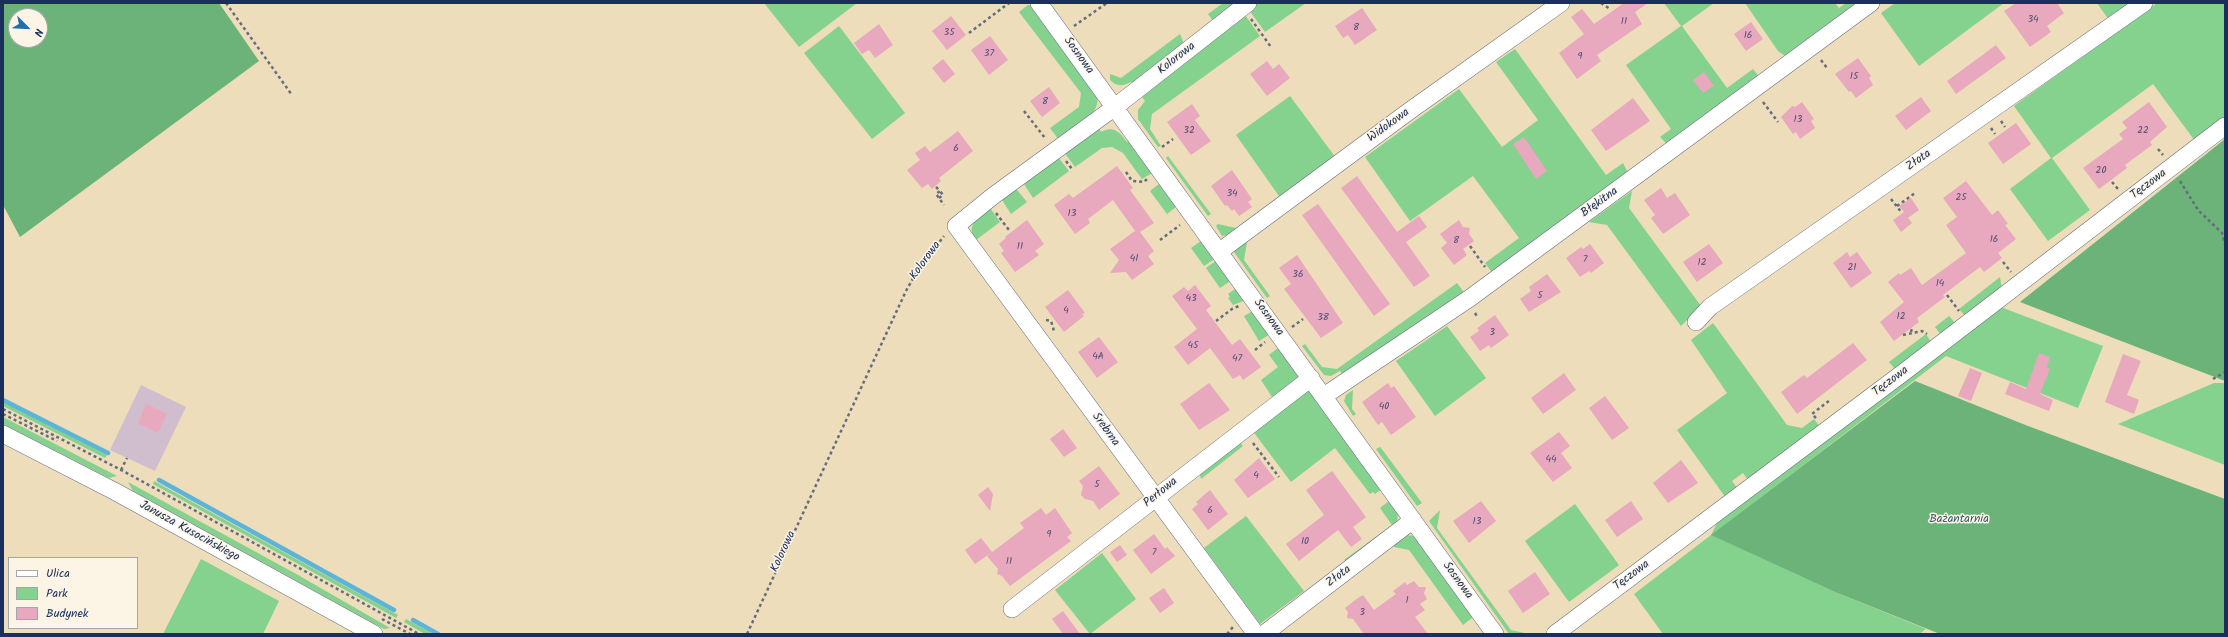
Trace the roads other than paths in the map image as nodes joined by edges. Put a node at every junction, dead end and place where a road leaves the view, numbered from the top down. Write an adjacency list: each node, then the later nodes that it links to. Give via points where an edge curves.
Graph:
1 (1039, 3): 6 (street, Sosnowa)
2 (1561, 3): 9 (street, Widokowa)
3 (1871, 3): 12 (street, Błękitna, via 1495,280 1384,358)
4 (2144, 3): 10 (street, Złota, via 1710,308)
5 (1246, 5): 6 (street, Kolorowa)
6 (1115, 107): 8 (street, Kolorowa, via 987,200); 9 (street, Sosnowa)
7 (2225, 126): 21 (street, Tęczowa)
8 (956, 226): 14 (street, Srebrna)
9 (1220, 251): 11 (street, Sosnowa)
10 (1696, 322)
11 (1311, 378): 12 (street, Sosnowa); 14 (street, Perłowa)
12 (1324, 396): 15 (street, Sosnowa)
13 (3, 434): 17 (street, Janusza Kusocińskiego, via 116,492)
14 (1155, 498): 16 (street, Perłowa); 18 (street, Srebrna)
15 (1413, 520): 19 (street, Złota); 20 (street, Sosnowa)
16 (1012, 609)
17 (374, 634)
18 (1256, 634)
19 (1264, 634)
20 (1495, 634)
21 (1556, 634)

